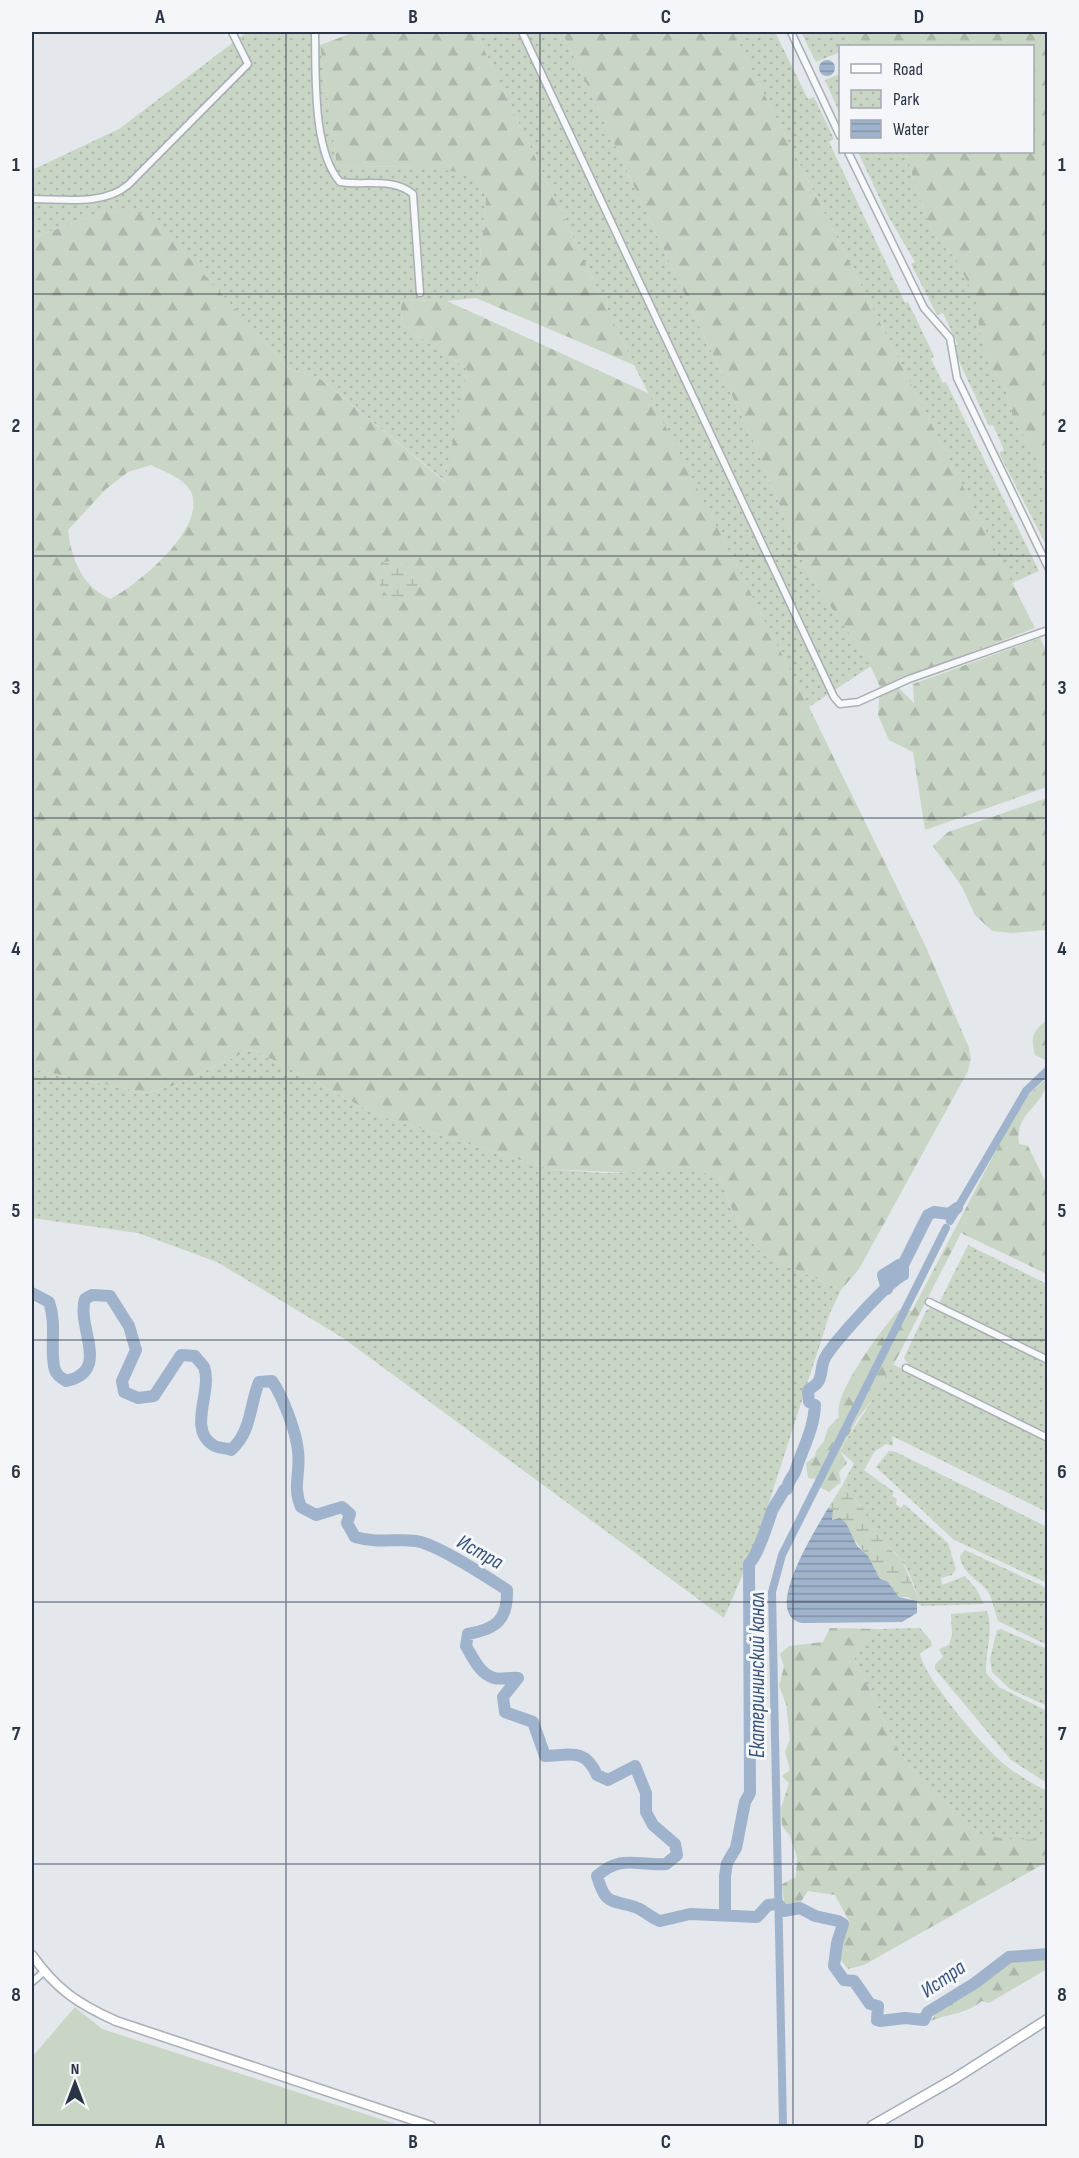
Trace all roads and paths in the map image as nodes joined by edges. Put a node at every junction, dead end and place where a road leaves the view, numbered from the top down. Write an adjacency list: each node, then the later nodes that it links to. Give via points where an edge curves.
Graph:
1 (232, 32): 7 (street, via 248,64 128,185 116,195 103,198)
2 (315, 32): 8 (street, via 319,120 329,168 340,182 404,186 413,194)
3 (522, 32): 10 (street, via 840,704 858,702 909,679)
4 (791, 32): 5 (street)
5 (839, 134)
6 (848, 153): 9 (street, via 924,308 950,338 957,378)
7 (32, 199)
8 (420, 293)
9 (1047, 567)
10 (1047, 630)
11 (929, 1302): 12 (street)
12 (1047, 1360)
13 (906, 1368): 14 (street)
14 (1047, 1437)
15 (32, 1955): 16 (street)
16 (44, 1972): 17 (street); 19 (street, via 71,1999 116,2021)
17 (32, 1982)
18 (1047, 2019): 20 (main road)
19 (431, 2127)
20 (872, 2127)

